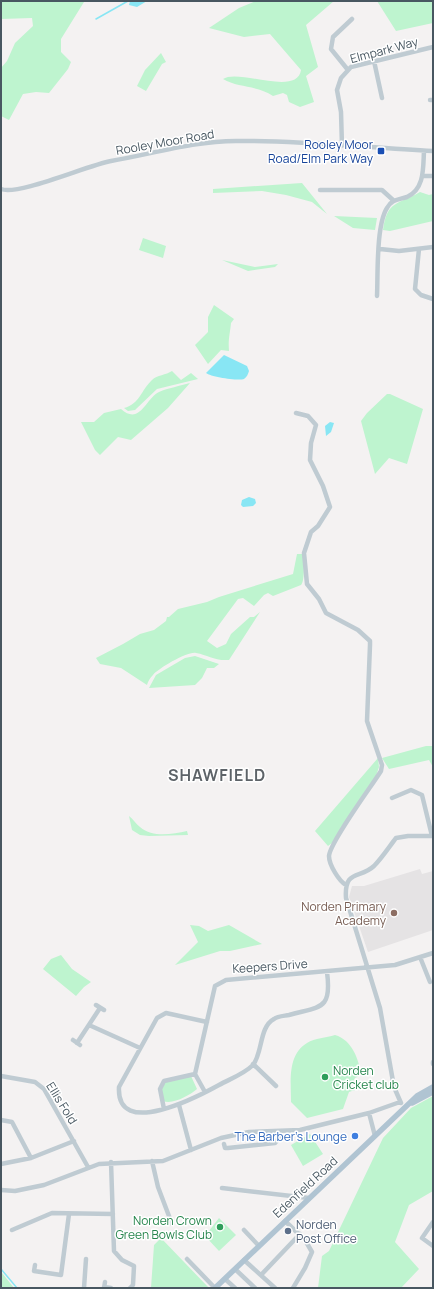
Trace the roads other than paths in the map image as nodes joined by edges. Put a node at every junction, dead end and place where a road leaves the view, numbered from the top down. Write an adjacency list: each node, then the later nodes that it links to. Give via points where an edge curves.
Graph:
1 (352, 19): 4 (street, via 333,37 331,49)
2 (433, 47): 3 (street, Elmpark Way)
3 (374, 60): 4 (street, Elmpark Way, via 350,67); 5 (street)
4 (348, 70): 6 (street, Elmpark Way, via 341,78 337,90 341,112)
5 (382, 98)
6 (342, 146): 7 (street, Rooley Moor Road); 11 (street, Rooley Moor Road, via 235,141 189,145 107,162 18,190 6,192)
7 (424, 151): 8 (street, Rooley Moor Road); 9 (street)
8 (433, 151)
9 (423, 176): 10 (street); 13 (street, via 416,190 408,196)
10 (433, 176)
11 (1, 189)
12 (320, 190): 13 (street, via 382,190)
13 (393, 200): 15 (street, via 381,221)
14 (433, 247): 16 (street)
15 (380, 249): 16 (street); 17 (street)
16 (419, 249): 18 (street, via 415,290 421,296)
17 (377, 296)
18 (433, 298)
19 (296, 413): 22 (street, via 308,416 316,425 310,460 330,507 311,532 304,553 307,584 326,613 358,630 370,641 367,721 382,765 381,771 330,852 330,861)
20 (392, 798): 21 (street, via 411,790 422,795)
21 (433, 836): 22 (street, via 396,838 373,867 351,877)
22 (346, 887): 25 (street, via 346,898)
23 (433, 953): 24 (street, Keepers Drive)
24 (420, 957): 25 (street, Keepers Drive, via 395,965); 27 (street)
25 (368, 968): 26 (street, Keepers Drive); 40 (street, via 380,1008 394,1087)
26 (327, 972): 29 (street, Keepers Drive, via 226,980 215,986); 33 (street, via 330,991 327,1000 316,1008 274,1019 266,1027)
27 (430, 982)
28 (100, 1008): 30 (street)
29 (206, 1022): 32 (street, via 166,1012 157,1018); 34 (street, Keepers Drive)
30 (89, 1025): 31 (street); 32 (street)
31 (77, 1043)
32 (140, 1048): 43 (street, via 119,1087 119,1096 129,1108 138,1113)
33 (253, 1064): 36 (street); 38 (street)
34 (195, 1074): 38 (street); 43 (street, via 164,1081 160,1089)
35 (1, 1076): 48 (street, Ellis Fold, via 40,1085)
36 (276, 1086)
37 (433, 1087): 42 (main road, Edenfield Road, via 417,1096)
38 (205, 1092): 41 (street)
39 (433, 1092): 42 (main road, Edenfield Road)
40 (400, 1102): 42 (street); 44 (street)
41 (179, 1105): 43 (street); 50 (street)
42 (408, 1105): 47 (main road, Edenfield Road)
43 (164, 1109)
44 (369, 1113): 46 (street, via 300,1130); 47 (street)
45 (1, 1120): 51 (street, via 12,1122)
46 (278, 1131): 49 (street, via 279,1138 275,1143 228,1148 225,1148); 50 (street, via 249,1132 221,1138)
47 (375, 1136): 58 (main road, Edenfield Road)
48 (74, 1141): 51 (street); 55 (street, Ellis Fold)
49 (224, 1144)
50 (191, 1150): 52 (street, via 163,1161)
51 (31, 1158): 54 (street)
52 (152, 1161): 53 (street); 63 (street, via 158,1188)
53 (111, 1162): 55 (street); 60 (street)
54 (1, 1164)
55 (88, 1167): 57 (street, via 44,1185 15,1191)
56 (222, 1188): 58 (street)
57 (1, 1190)
58 (310, 1198): 61 (main road, Edenfield Road)
59 (69, 1214): 60 (street); 64 (street, via 52,1213); 74 (street)
60 (113, 1214): 82 (street, via 114,1251 122,1260 134,1266 133,1285)
61 (285, 1221): 66 (street); 67 (main road, Edenfield Road)
62 (433, 1222): 68 (street, via 422,1238)
63 (172, 1224)
64 (12, 1230)
65 (244, 1230): 67 (street)
66 (300, 1234): 75 (street); 87 (street, via 312,1252 306,1268)
67 (259, 1246): 71 (main road, Edenfield Road)
68 (433, 1246)
69 (86, 1259): 79 (street)
70 (187, 1259): 83 (street)
71 (244, 1260): 73 (main road, Edenfield Road); 75 (street)
72 (35, 1265): 74 (street, via 34,1271)
73 (235, 1269): 76 (main road, Edenfield Road); 85 (street)
74 (61, 1275): 77 (street)
75 (261, 1275): 86 (street)
76 (225, 1278): 83 (main road, Edenfield Road); 84 (street)
77 (60, 1281)
78 (105, 1282): 80 (street)
79 (84, 1288)
80 (104, 1288): 81 (street)
81 (111, 1288)
82 (130, 1288)
83 (215, 1288)
84 (234, 1288)
85 (255, 1288)
86 (276, 1288)
87 (293, 1288)

